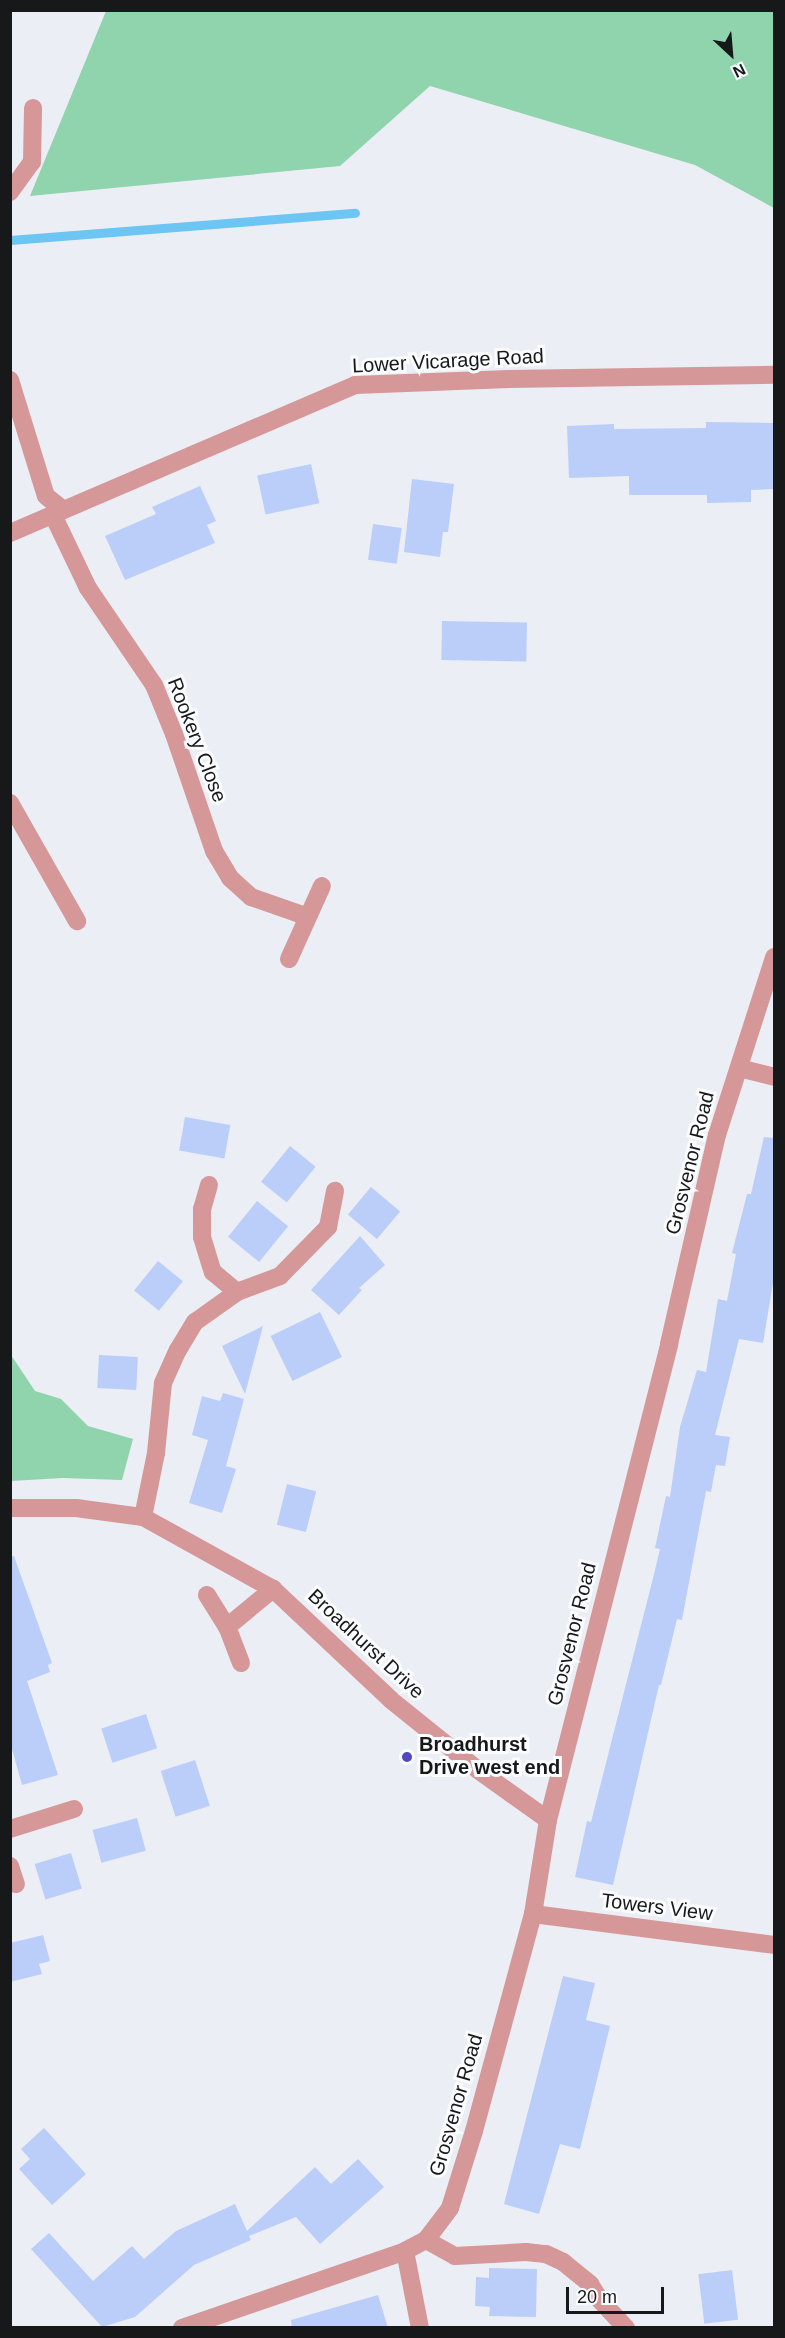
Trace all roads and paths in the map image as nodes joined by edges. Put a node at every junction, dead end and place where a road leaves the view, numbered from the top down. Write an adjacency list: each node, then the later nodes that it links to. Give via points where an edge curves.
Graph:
1 (33, 108): 2 (street, via 32,162)
2 (10, 192)
3 (774, 375): 5 (street, Lower Vicarage Road, via 355,385)
4 (10, 380): 5 (street, Rookery Close, via 46,496)
5 (58, 513): 6 (street, Lower Vicarage Road); 9 (street, Rookery Close, via 88,588 154,685 214,851 230,878 251,897)
6 (10, 533)
7 (10, 804): 10 (street)
8 (322, 886): 9 (street)
9 (308, 917): 12 (street)
10 (77, 921)
11 (774, 957): 13 (street, Grosvenor Road)
12 (289, 959)
13 (739, 1068): 14 (street); 25 (street, Grosvenor Road, via 717,1135 669,1344)
14 (774, 1077)
15 (209, 1185): 17 (street, via 202,1209 202,1237 213,1272)
16 (335, 1191): 17 (street, via 328,1227 280,1276)
17 (237, 1292): 19 (street, via 195,1322 164,1383)
18 (10, 1508): 19 (street, Broadhurst Drive, via 76,1508)
19 (143, 1517): 20 (street, Broadhurst Drive)
20 (273, 1589): 22 (street); 25 (street, Broadhurst Drive, via 391,1701)
21 (207, 1595): 22 (street)
22 (227, 1627): 23 (street)
23 (241, 1663)
24 (74, 1809): 26 (street)
25 (548, 1820): 27 (street, Grosvenor Road)
26 (10, 1829)
27 (533, 1914): 28 (street, Towers View); 29 (street, Grosvenor Road, via 450,2208)
28 (774, 1945)
29 (426, 2240): 30 (street, Grosvenor Road); 33 (street, via 455,2256 546,2254 590,2284)
30 (405, 2250): 31 (street, Grosvenor Road); 32 (street)
31 (182, 2328)
32 (420, 2328)
33 (626, 2328)

